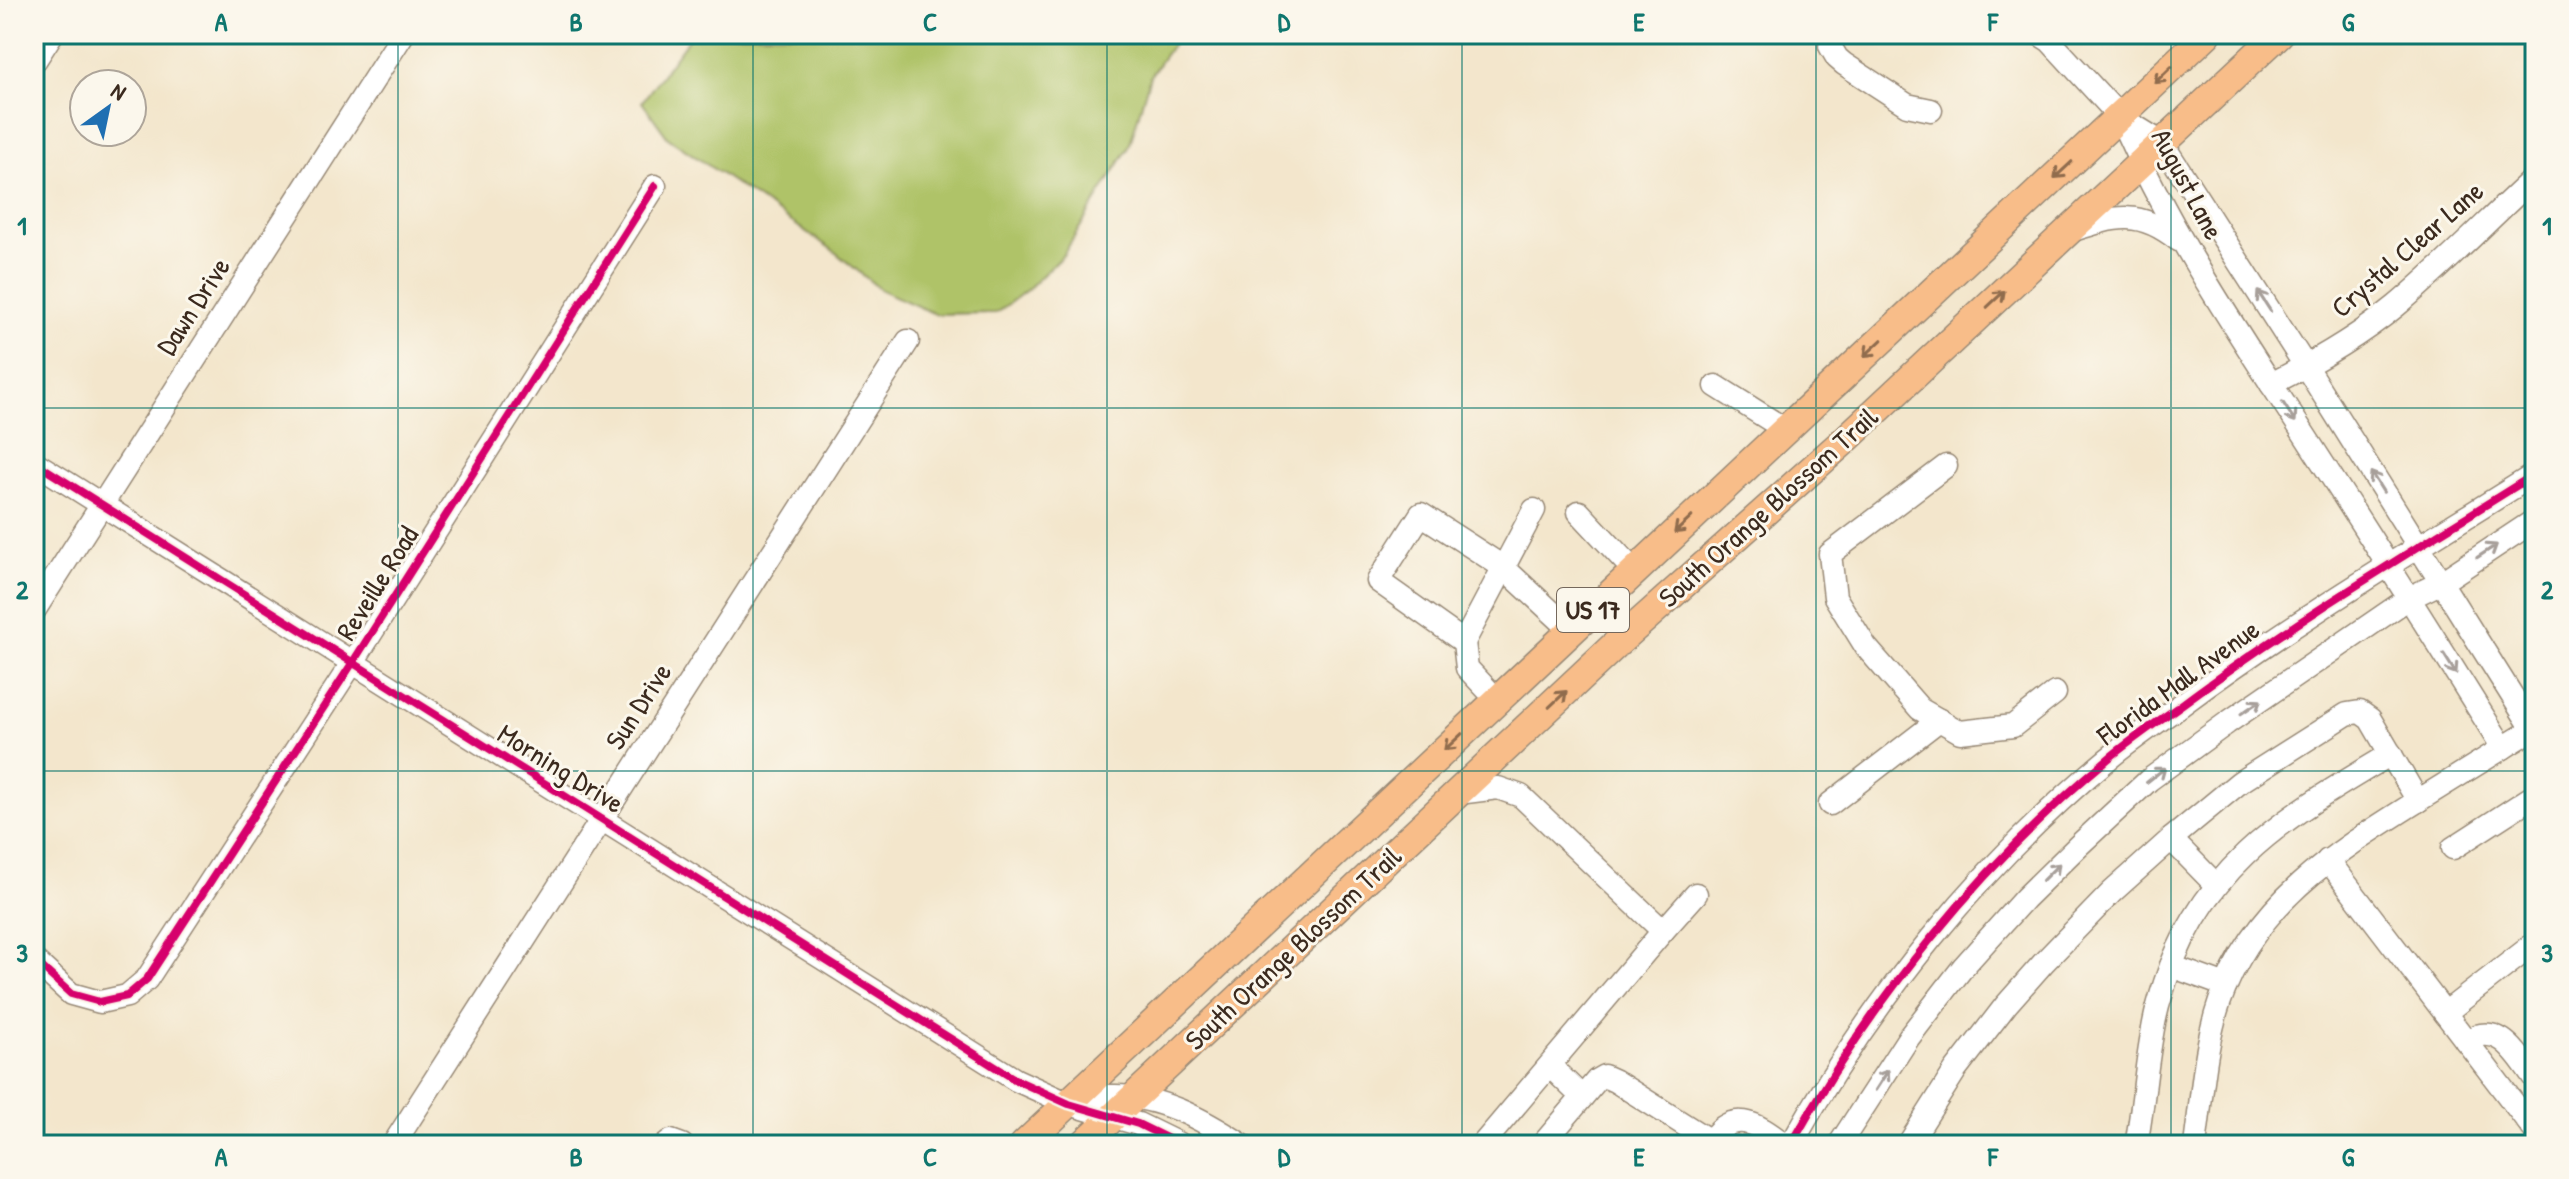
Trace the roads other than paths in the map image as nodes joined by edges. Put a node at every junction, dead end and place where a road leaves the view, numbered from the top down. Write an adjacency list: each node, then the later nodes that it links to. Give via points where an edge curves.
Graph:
1 (52, 34): 7 (street)
2 (403, 34): 24 (street, Dawn Drive)
3 (1833, 34): 8 (street, via 1830,46 1844,64 1907,105)
4 (2039, 34): 9 (street)
5 (2207, 34): 9 (main road, South Orange Blossom Trail, one-way to 9)
6 (2279, 34): 10 (main road, South Orange Blossom Trail / US 17)
7 (34, 62)
8 (1931, 110)
9 (2120, 117): 10 (street, August Lane); 11 (street, August Lane); 20 (main road, South Orange Blossom Trail / US 17, one-way to 20)
10 (2162, 143): 11 (main road, South Orange Blossom Trail / US 17); 17 (street, August Lane, one-way to 10)
11 (2140, 164): 14 (main road, South Orange Blossom Trail / US 17); 15 (street, August Lane)
12 (2535, 177): 17 (street, Crystal Clear Lane, via 2396,306)
13 (655, 186): 37 (street, Reveille Road)
14 (2068, 232): 15 (street, via 2133,217 2162,227); 44 (main road, South Orange Blossom Trail / US 17, one-way to 14)
15 (2186, 246): 18 (street, August Lane)
16 (908, 341): 48 (street, Sun Drive)
17 (2306, 367): 18 (street, Crystal Clear Lane); 28 (street, August Lane, one-way to 17)
18 (2271, 384): 29 (street, August Lane, one-way to 29)
19 (1716, 386): 20 (street)
20 (1786, 430): 31 (main road, South Orange Blossom Trail / US 17, one-way to 31)
21 (34, 462): 24 (street, Morning Drive)
22 (1946, 466): 40 (street, via 1830,554 1835,597 1866,647 1920,709)
23 (2535, 474): 28 (street, Florida Mall Avenue)
24 (102, 504): 34 (street, Dawn Drive); 37 (street, Morning Drive)
25 (1534, 510): 30 (street)
26 (1579, 512): 31 (street)
27 (2535, 520): 32 (street, one-way to 27)
28 (2418, 548): 29 (street, Florida Mall Avenue); 32 (street, August Lane)
29 (2389, 566): 33 (street, August Lane); 79 (street, Florida Mall Avenue, via 2248,656 2108,759 2019,841 1900,977)
30 (1503, 567): 35 (street); 36 (street); 36 (street, via 1421,514 1378,581)
31 (1634, 571): 35 (main road, South Orange Blossom Trail / US 17)
32 (2440, 583): 33 (street); 41 (street, August Lane)
33 (2409, 598): 42 (street, August Lane, one-way to 42); 80 (street, one-way to 33, via 1909,1037 1964,966 2078,846 2149,780)
34 (34, 611)
35 (1571, 630): 39 (main road, South Orange Blossom Trail / US 17)
36 (1464, 642): 39 (street, via 1467,668)
37 (353, 662): 48 (street, Morning Drive); 56 (street, Reveille Road, via 147,979 127,996 100,1002 71,994)
38 (2055, 693): 40 (street, via 2013,726 1960,732)
39 (1497, 700): 65 (main road, South Orange Blossom Trail / US 17, one-way to 65)
40 (1939, 720): 47 (street)
41 (2534, 729): 42 (street)
42 (2503, 748): 46 (street)
43 (2391, 754): 46 (street); 49 (street, via 2365,715 2347,714 2240,782); 52 (street, via 2266,835)
44 (1458, 793): 54 (street, via 1498,788 1521,796); 63 (main road, South Orange Blossom Trail / US 17)
45 (2535, 795): 50 (street)
46 (2418, 801): 51 (street)
47 (1830, 804)
48 (601, 820): 65 (street, Morning Drive, via 1016,1080); 69 (street, Sun Drive)
49 (2171, 839): 52 (street); 81 (street, via 2112,892 2006,1005)
50 (2453, 848)
51 (2328, 860): 58 (street, via 2264,922); 59 (street)
52 (2216, 885): 57 (street)
53 (1696, 894): 54 (street)
54 (1663, 931): 61 (street)
55 (2535, 943): 59 (street)
56 (34, 960)
57 (2171, 966): 58 (street); 82 (street, via 2154,1026)
58 (2226, 986): 83 (street, via 2209,1044)
59 (2445, 1013): 60 (street)
60 (2466, 1041): 62 (street, via 2480,1034 2496,1035); 67 (street)
61 (1550, 1066): 64 (street); 76 (street)
62 (2535, 1079)
63 (1135, 1097): 65 (street); 66 (main road, South Orange Blossom Trail / US 17); 75 (street, via 1193,1117)
64 (1582, 1097): 68 (street, via 1604,1076); 77 (street)
65 (1069, 1104): 66 (street, Morning Drive); 72 (main road, South Orange Blossom Trail / US 17)
66 (1114, 1117): 73 (main road, South Orange Blossom Trail / US 17); 74 (street, Morning Drive)
67 (2535, 1131)
68 (1709, 1143): 78 (street, via 1724,1125 1741,1121 1761,1127)
69 (393, 1145)
70 (666, 1145): 71 (street)
71 (682, 1145)
72 (1024, 1145)
73 (1083, 1145)
74 (1181, 1145)
75 (1242, 1145)
76 (1482, 1145)
77 (1542, 1145)
78 (1785, 1145)
79 (1791, 1145)
80 (1839, 1145)
81 (1908, 1145)
82 (2136, 1145)
83 (2195, 1145)

